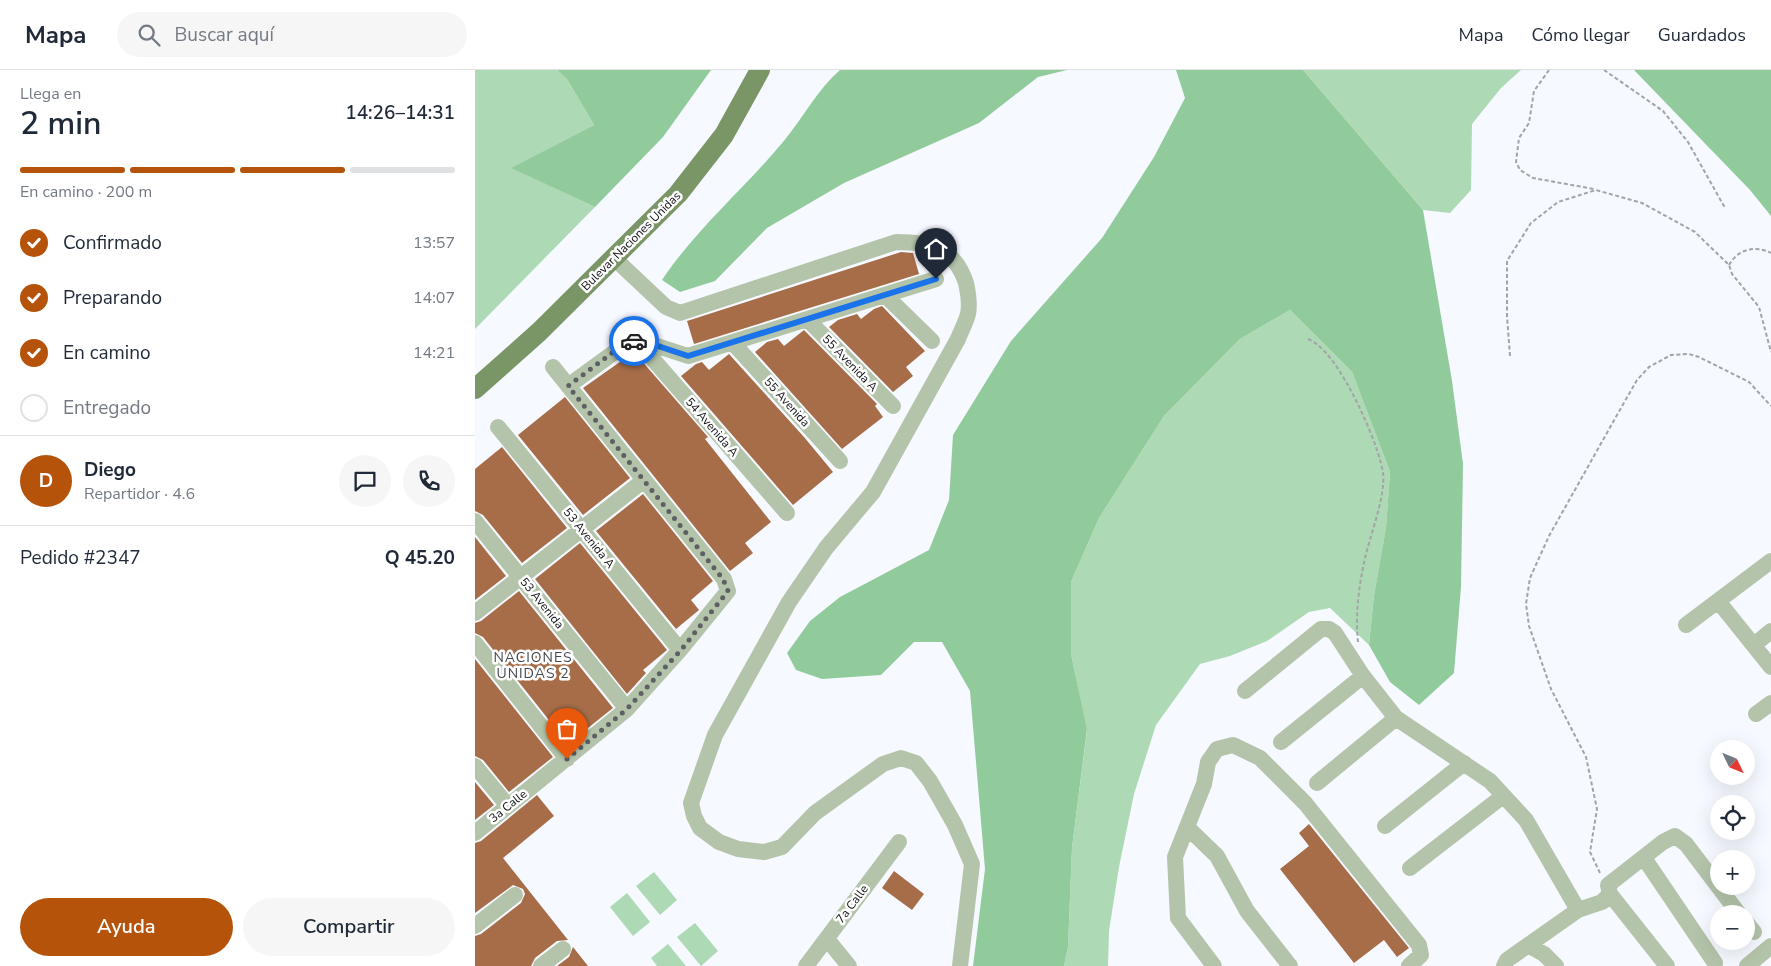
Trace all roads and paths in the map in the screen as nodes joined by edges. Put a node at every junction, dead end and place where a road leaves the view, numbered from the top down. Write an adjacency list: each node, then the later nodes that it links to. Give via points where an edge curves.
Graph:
1 (760, 70): 7 (main road, Bulevar Naciones Unidas, via 724,135 700,168)
2 (1549, 70): 4 (path, via 1534,91 1529,123 1519,138 1515,162 1520,170 1533,178)
3 (1604, 70): 5 (path, via 1663,112 1689,142)
4 (1596, 190): 8 (path, via 1642,203 1695,232); 17 (path, via 1558,202 1531,223 1507,261)
5 (1725, 208)
6 (1771, 254): 8 (path, via 1756,248 1749,249)
7 (615, 259): 20 (main road, Bulevar Naciones Unidas); 72 (street, via 665,307 680,313 896,242 922,242 933,246 951,256 962,272 968,291 969,312 958,339 873,492 826,548 789,602 715,735 691,803 693,816 700,828 719,842 738,849 764,852 782,847 815,813 883,764 901,758 916,763 955,825 972,864)
8 (1729, 265): 16 (path, via 1731,274 1759,307)
9 (936, 279): 10 (street)
10 (886, 296): 11 (street); 14 (street)
11 (808, 320): 15 (street); 21 (street, 55 Avenida A)
12 (1307, 339): 37 (path, via 1314,342 1341,372 1358,404 1383,474 1355,621)
13 (637, 341): 15 (street, via 688,356); 19 (street, via 620,347); 26 (street, 54 Avenida A)
14 (932, 341)
15 (733, 343): 24 (street, 55 Avenida)
16 (1771, 352)
17 (1510, 356)
18 (553, 367): 19 (street)
19 (568, 386): 25 (street)
20 (475, 389)
21 (893, 406)
22 (1771, 406): 59 (path, via 1749,382 1699,357 1671,355 1649,366 1637,380 1573,492 1530,578 1526,604 1529,626 1551,689 1586,757 1597,810 1590,852)
23 (498, 427): 28 (street, 53 Avenida A)
24 (840, 461)
25 (643, 481): 28 (street); 38 (street, 3a Calle, via 729,588)
26 (787, 513)
27 (475, 521): 30 (street, 53 Avenida)
28 (582, 529): 30 (street); 38 (street, 53 Avenida A)
29 (1771, 561): 31 (street)
30 (521, 577): 32 (street); 43 (street, 53 Avenida)
31 (1719, 602): 33 (street); 36 (street)
32 (475, 613)
33 (1686, 625)
34 (1771, 631): 36 (street)
35 (475, 643): 47 (street)
36 (1754, 645): 39 (street)
37 (1358, 646)
38 (681, 650): 43 (street, 3a Calle)
39 (1771, 667)
40 (1363, 676): 41 (street, via 1335,633 1321,629); 45 (street); 46 (street)
41 (1245, 691)
42 (1771, 703): 44 (street)
43 (627, 709): 47 (street, 3a Calle)
44 (1756, 714)
45 (1397, 718): 48 (street); 50 (street)
46 (1281, 742)
47 (567, 759): 52 (street, 3a Calle)
48 (1464, 763): 51 (street, via 1490,781); 53 (street)
49 (475, 766): 52 (street)
50 (1317, 783)
51 (1503, 796): 58 (street); 62 (street, via 1526,820)
52 (508, 806): 55 (street, 3a Calle)
53 (1385, 826)
54 (1189, 828): 73 (street, via 1175,857 1178,918); 74 (street, via 1217,856 1247,912); 75 (street, via 1208,762 1217,749 1233,745 1260,758 1305,803 1419,945 1421,955)
55 (475, 833)
56 (899, 842): 64 (street, 7a Calle)
57 (1643, 858): 59 (street); 61 (street, via 1675,836 1696,856); 68 (street)
58 (1410, 868)
59 (1609, 889): 62 (street, via 1602,902); 78 (street)
60 (515, 895): 63 (street)
61 (1732, 905)
62 (1578, 910): 65 (street)
63 (475, 926)
64 (827, 938): 70 (street, 7a Calle); 71 (street)
65 (1527, 946): 76 (street, via 1507,960); 77 (street, via 1544,954)
66 (1771, 946): 79 (street)
67 (563, 948): 69 (street)
68 (1715, 963)
69 (541, 966)
70 (806, 966)
71 (849, 966)
72 (960, 966)
73 (1214, 966)
74 (1290, 966)
75 (1409, 966)
76 (1504, 966)
77 (1557, 966)
78 (1667, 966)
79 (1747, 966)

